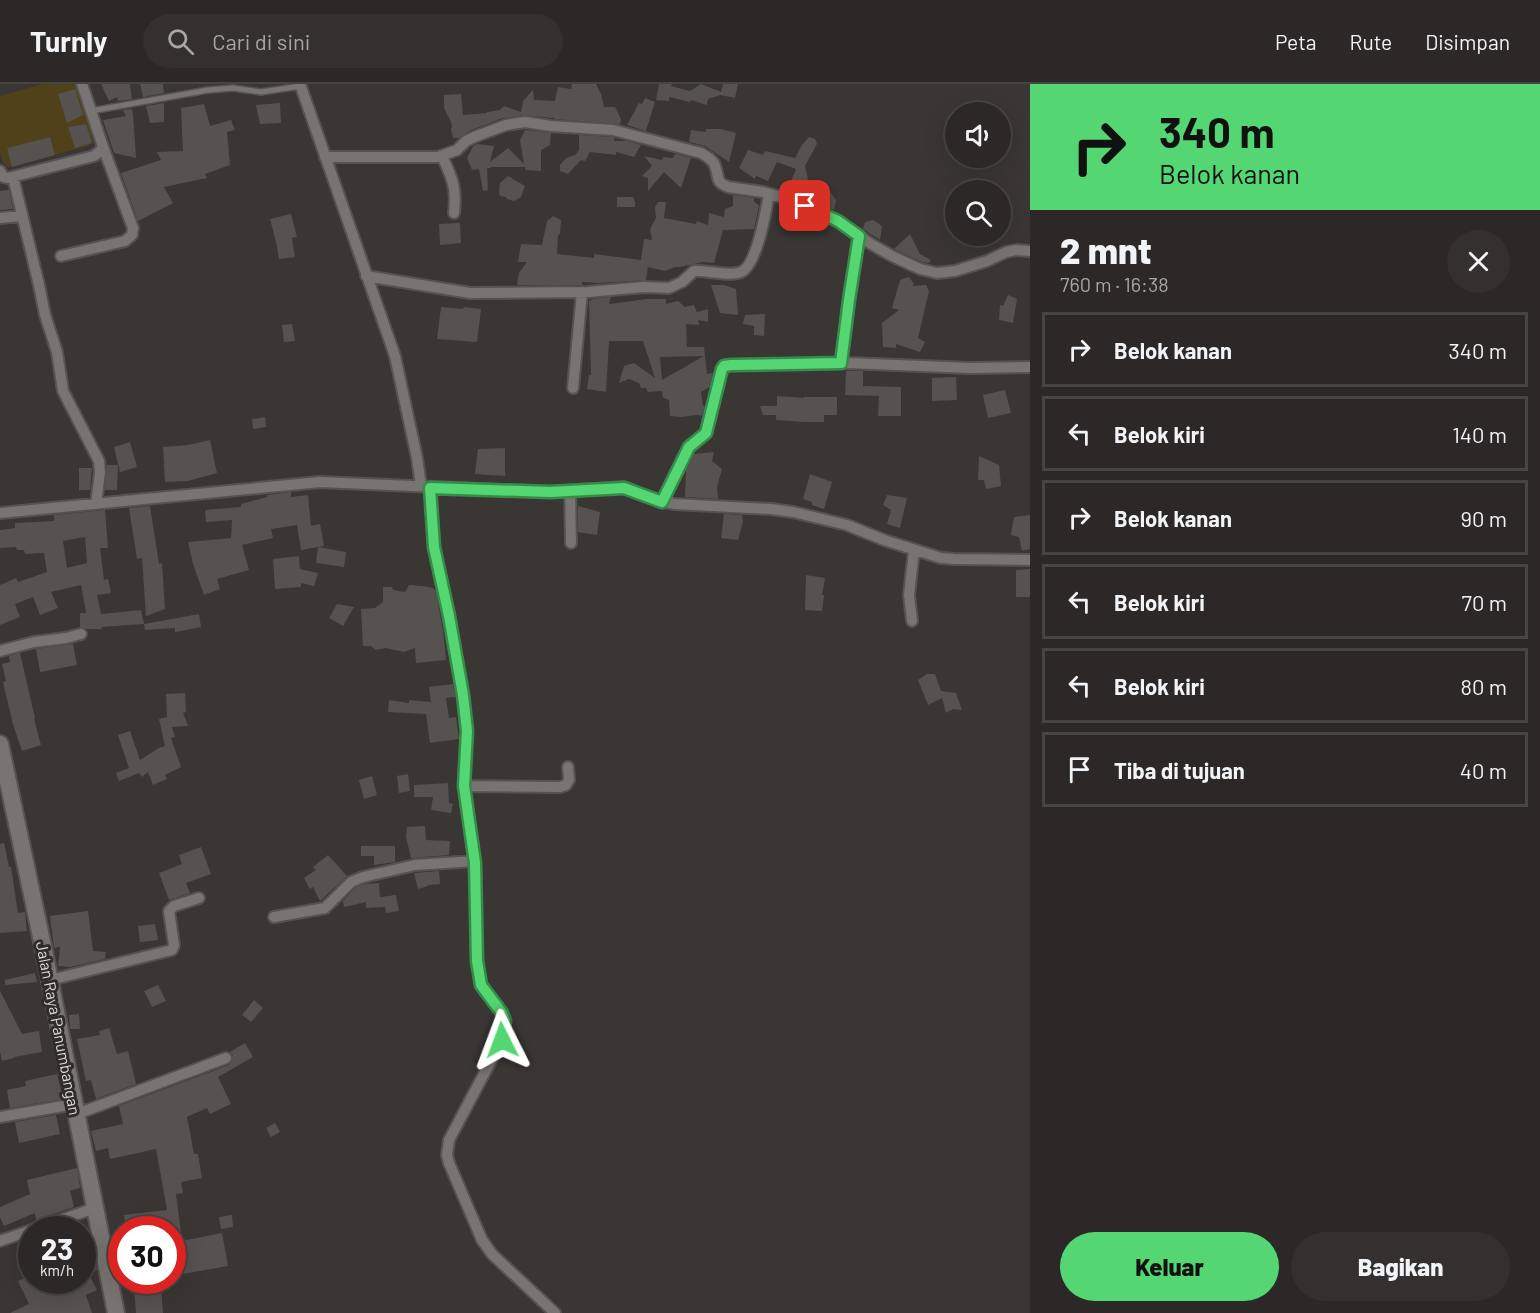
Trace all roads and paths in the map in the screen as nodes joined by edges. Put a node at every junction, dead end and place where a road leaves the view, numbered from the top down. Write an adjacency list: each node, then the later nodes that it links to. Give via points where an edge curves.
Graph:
1 (82, 84): 3 (street)
2 (301, 85): 3 (lane, via 261,92 208,90); 6 (street)
3 (90, 111): 4 (street)
4 (103, 147): 8 (street, via 94,156); 15 (street, via 132,235 125,241)
5 (442, 156): 6 (street); 9 (street, via 474,137 525,122 613,130 700,153 714,163 722,184); 10 (street, via 456,191)
6 (325, 157): 16 (street)
7 (0, 171): 8 (street, via 4,178)
8 (13, 177): 11 (street)
9 (769, 194): 13 (street, via 838,221); 17 (street, via 760,237 743,271 694,271 669,288)
10 (454, 213)
11 (22, 216): 12 (street); 24 (street, via 57,352 63,391 99,461)
12 (0, 218)
13 (859, 236): 14 (street, via 892,256 937,273 955,271 1006,252); 18 (street)
14 (1030, 251)
15 (61, 256)
16 (366, 276): 17 (street, via 470,293); 21 (street, via 395,356)
17 (582, 292): 20 (street)
18 (841, 363): 19 (street); 23 (street, via 724,366 706,433 689,447)
19 (1030, 367)
20 (573, 388)
21 (425, 487): 22 (street); 24 (street, via 320,482); 35 (street, via 463,695 467,731)
22 (570, 490): 23 (street, via 624,488); 26 (street)
23 (662, 502): 27 (street, via 793,512 838,522)
24 (96, 504): 25 (street)
25 (0, 513)
26 (571, 543)
27 (914, 550): 28 (street, via 941,558); 29 (street, via 909,595)
28 (1030, 560)
29 (912, 621)
30 (81, 634): 31 (street)
31 (0, 651)
32 (0, 744): 34 (main road, Jalan Raya Panumbangan)
33 (568, 767): 35 (street, via 569,780 560,787)
34 (3, 774): 39 (main road, Jalan Raya Panumbangan)
35 (464, 786): 36 (street)
36 (475, 861): 38 (street, via 414,865 363,877 351,882 326,908); 46 (street, via 481,985 505,1021 502,1040 449,1140 447,1155 486,1247)
37 (200, 898): 39 (street, via 169,911 172,950)
38 (274, 917)
39 (50, 980): 41 (main road, Jalan Raya Panumbangan)
40 (226, 1058): 41 (street)
41 (76, 1109): 42 (street); 43 (main road, Jalan Raya Panumbangan)
42 (0, 1117)
43 (95, 1208): 44 (street); 45 (main road, Jalan Raya Panumbangan)
44 (0, 1241)
45 (116, 1313)
46 (555, 1313)

